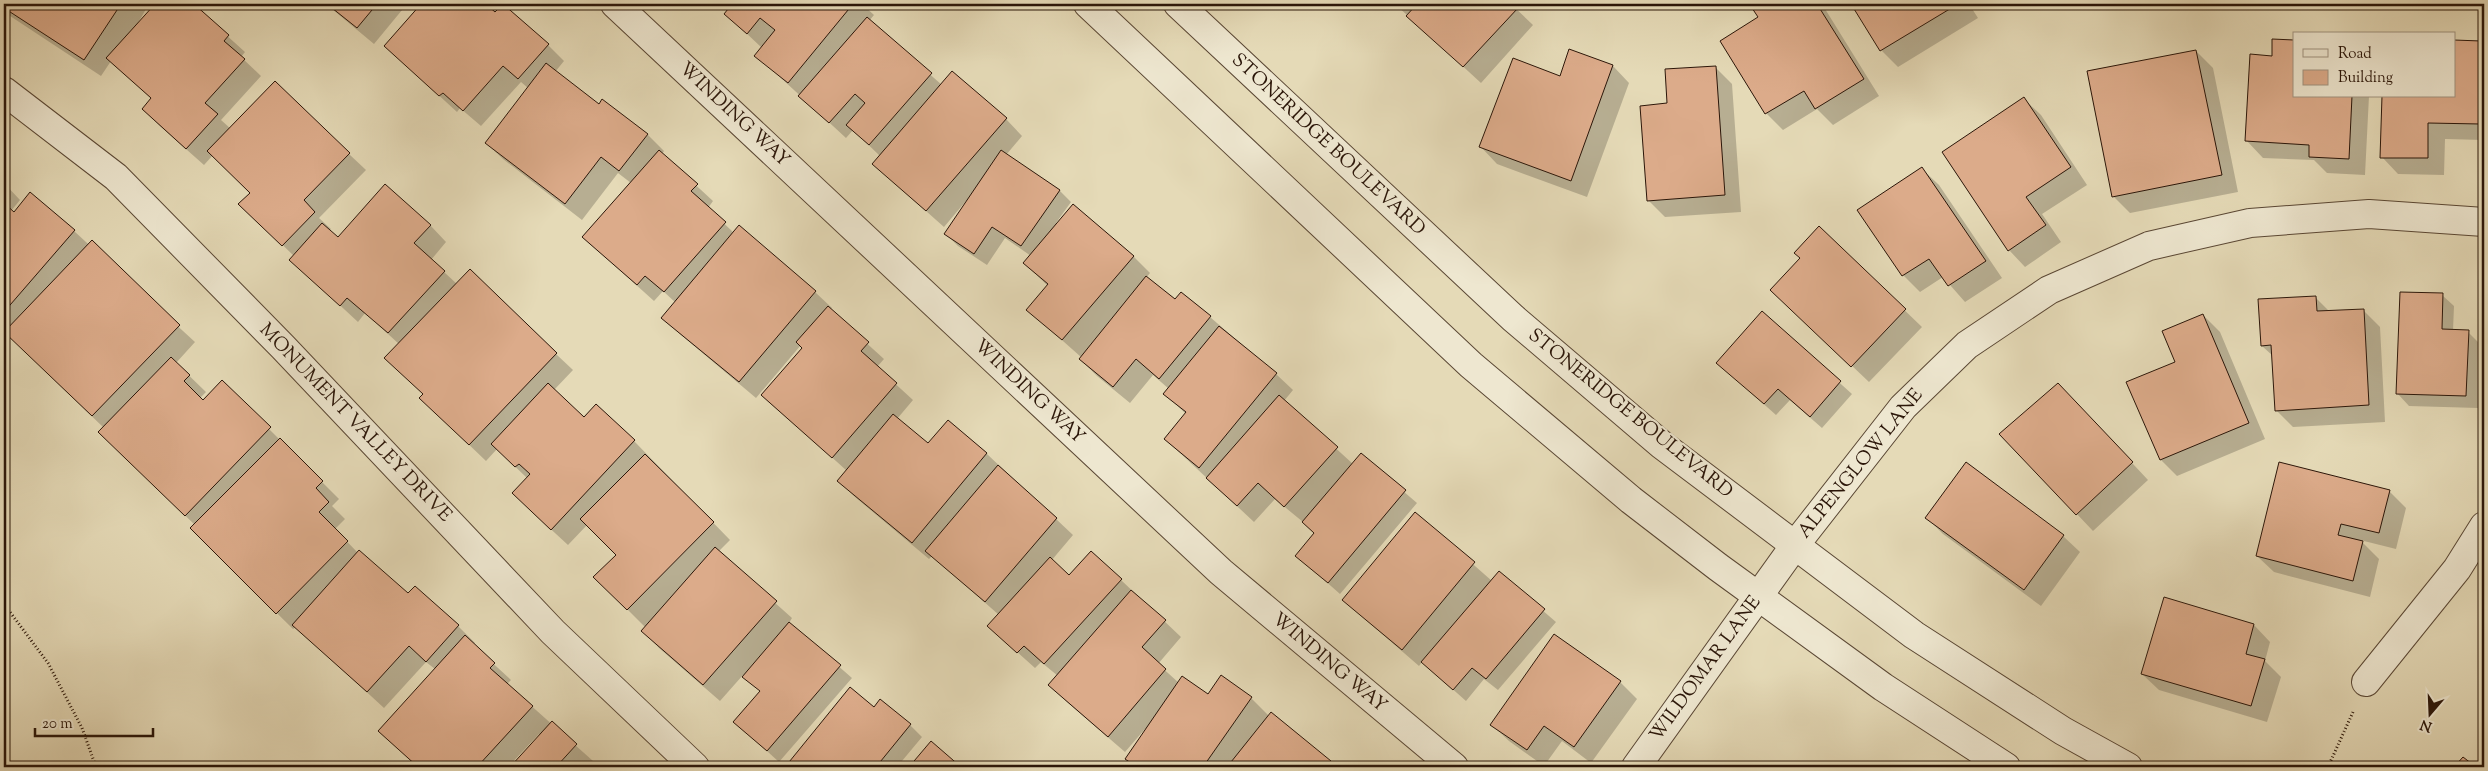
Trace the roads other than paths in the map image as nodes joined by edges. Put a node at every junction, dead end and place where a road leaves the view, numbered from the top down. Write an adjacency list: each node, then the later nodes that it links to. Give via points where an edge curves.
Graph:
1 (615, 4): 12 (street, WINDING WAY, via 1221,572)
2 (1088, 4): 9 (street, via 1471,365 1631,500)
3 (1178, 4): 7 (street, STONERIDGE BOULEVARD, via 1514,318 1662,445)
4 (4, 91): 11 (street, MONUMENT VALLEY DRIVE, via 116,177 283,347 553,632)
5 (2484, 222): 7 (street, ALPENGLOW LANE, via 2368,214 2250,223 2149,246 2049,290 1967,345 1903,407)
6 (2484, 526): 10 (street, via 2458,569)
7 (1795, 545): 8 (street, ALPENGLOW LANE); 15 (street, STONERIDGE BOULEVARD, via 1914,635 2063,731)
8 (1776, 571): 9 (street, WILDOMAR LANE)
9 (1758, 597): 13 (street, WILDOMAR LANE); 14 (street, via 1883,687)
10 (2366, 682)
11 (695, 767)
12 (1454, 767)
13 (1636, 767)
14 (2006, 767)
15 (2128, 767)

